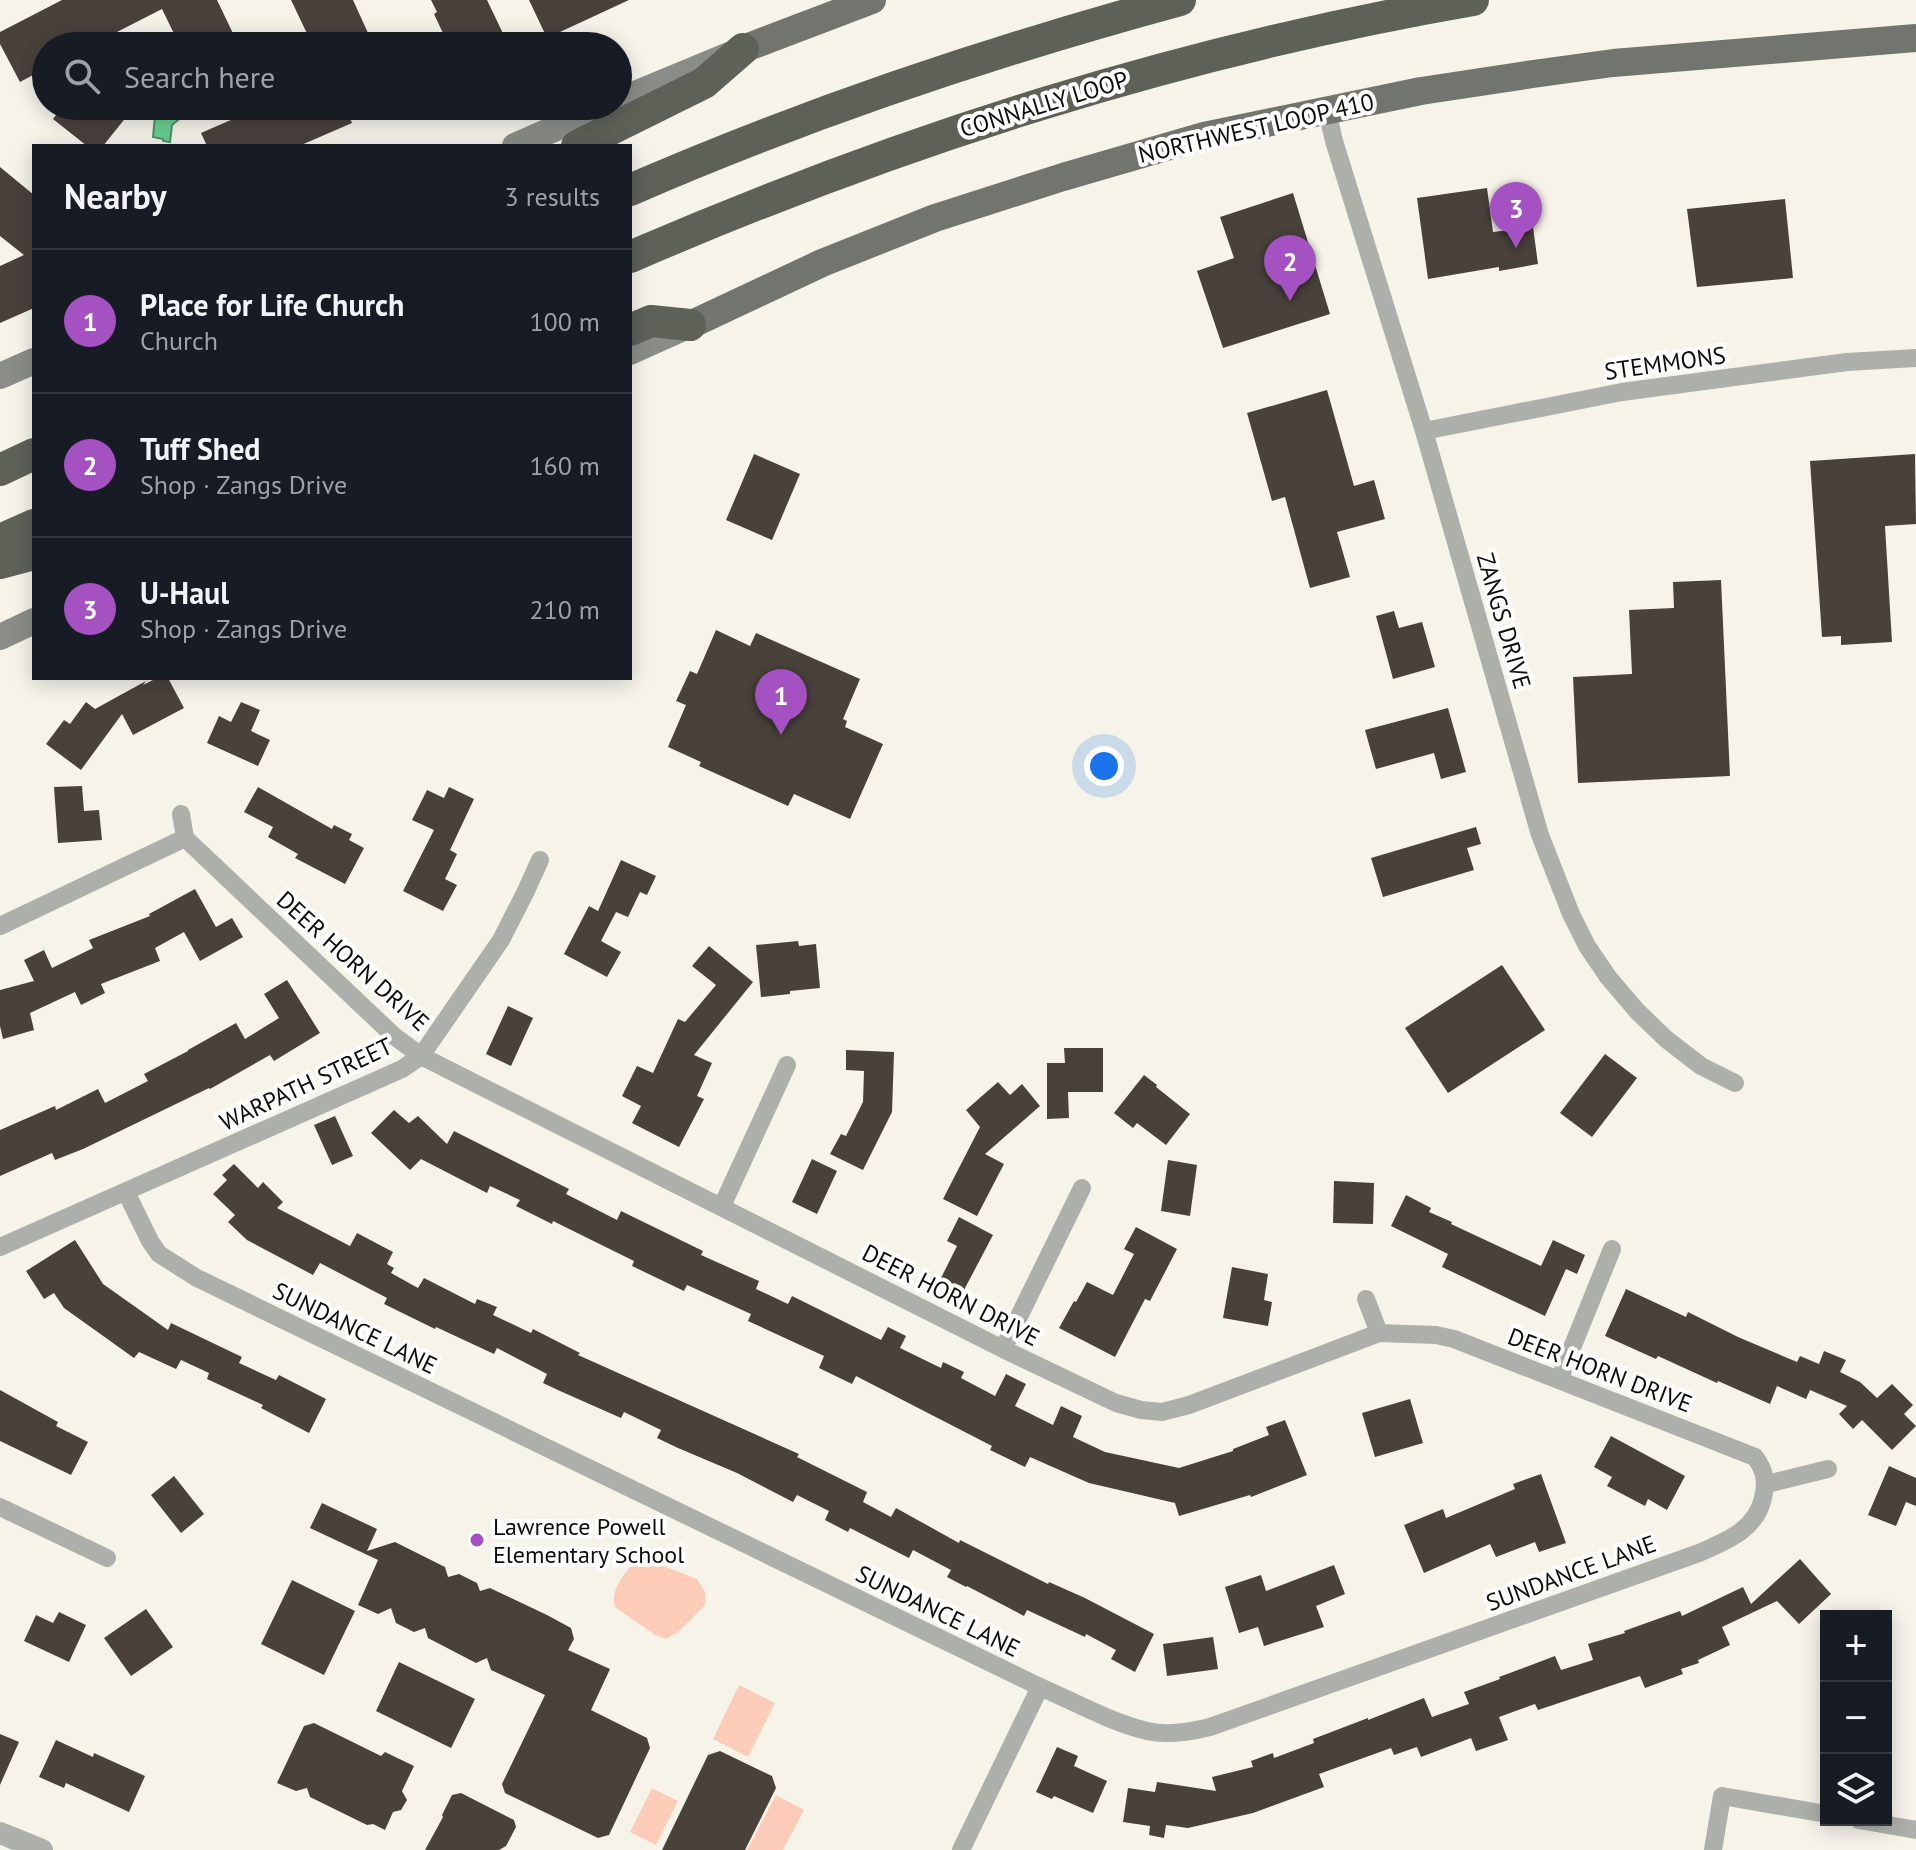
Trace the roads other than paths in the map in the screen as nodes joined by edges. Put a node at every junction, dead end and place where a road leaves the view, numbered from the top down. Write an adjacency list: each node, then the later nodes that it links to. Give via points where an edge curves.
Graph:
1 (872, 0): 5 (main road)
2 (1180, 0): 13 (highway, via 931,74 789,124)
3 (1473, 0): 14 (highway, CONNALLY LOOP, via 1266,42 1035,105 821,178)
4 (1916, 38): 7 (main road, NORTHWEST LOOP 410, via 1613,63)
5 (743, 49): 6 (main road); 8 (highway, via 704,83)
6 (632, 95)
7 (1327, 110): 15 (main road, NORTHWEST LOOP 410, via 1204,136 935,218); 21 (street, ZANGS DRIVE)
8 (632, 119)
9 (574, 120): 11 (main road)
10 (629, 120): 12 (highway)
11 (520, 144)
12 (581, 144)
13 (632, 189)
14 (632, 256)
15 (690, 325): 16 (highway, via 651,321); 17 (main road, NORTHWEST LOOP 410)
16 (632, 329)
17 (632, 351)
18 (1916, 358): 21 (street, STEMMONS, via 1622,392)
19 (32, 362): 20 (main road)
20 (0, 376)
21 (1424, 431): 36 (street, ZANGS DRIVE, via 1537,828 1571,914 1608,977 1637,1011 1701,1066)
22 (32, 454): 23 (highway)
23 (0, 470)
24 (32, 526): 25 (highway)
25 (0, 540)
26 (32, 555): 27 (highway)
27 (0, 563)
28 (32, 622): 29 (main road)
29 (0, 637)
30 (181, 814): 31 (street)
31 (185, 838): 33 (street); 34 (street, DEER HORN DRIVE)
32 (540, 860): 34 (street, WARPATH STREET, via 501,940)
33 (0, 926)
34 (421, 1056): 38 (street, WARPATH STREET); 39 (street, DEER HORN DRIVE)
35 (787, 1065): 39 (street)
36 (1735, 1083)
37 (1082, 1188): 44 (street)
38 (126, 1192): 40 (street, WARPATH STREET); 50 (street, SUNDANCE LANE, via 159,1254 197,1278)
39 (722, 1206): 44 (street, DEER HORN DRIVE)
40 (0, 1247)
41 (1612, 1249): 45 (street)
42 (1366, 1299): 43 (street)
43 (1379, 1333): 44 (street, DEER HORN DRIVE, via 1162,1412 1116,1403); 45 (street, DEER HORN DRIVE, via 1454,1339)
44 (1003, 1349)
45 (1559, 1380): 47 (street, DEER HORN DRIVE, via 1755,1457)
46 (1828, 1469): 47 (street)
47 (1767, 1484): 50 (street, SUNDANCE LANE, via 1762,1506 1743,1531 1699,1553 1210,1727 1186,1733 1149,1732)
48 (0, 1507): 49 (street)
49 (107, 1558)
50 (1040, 1687): 56 (street)
51 (1820, 1813): 57 (street, via 1722,1796)
52 (1892, 1826): 53 (street)
53 (1916, 1830)
54 (0, 1833): 55 (street)
55 (42, 1850)
56 (961, 1850)
57 (1713, 1850)

